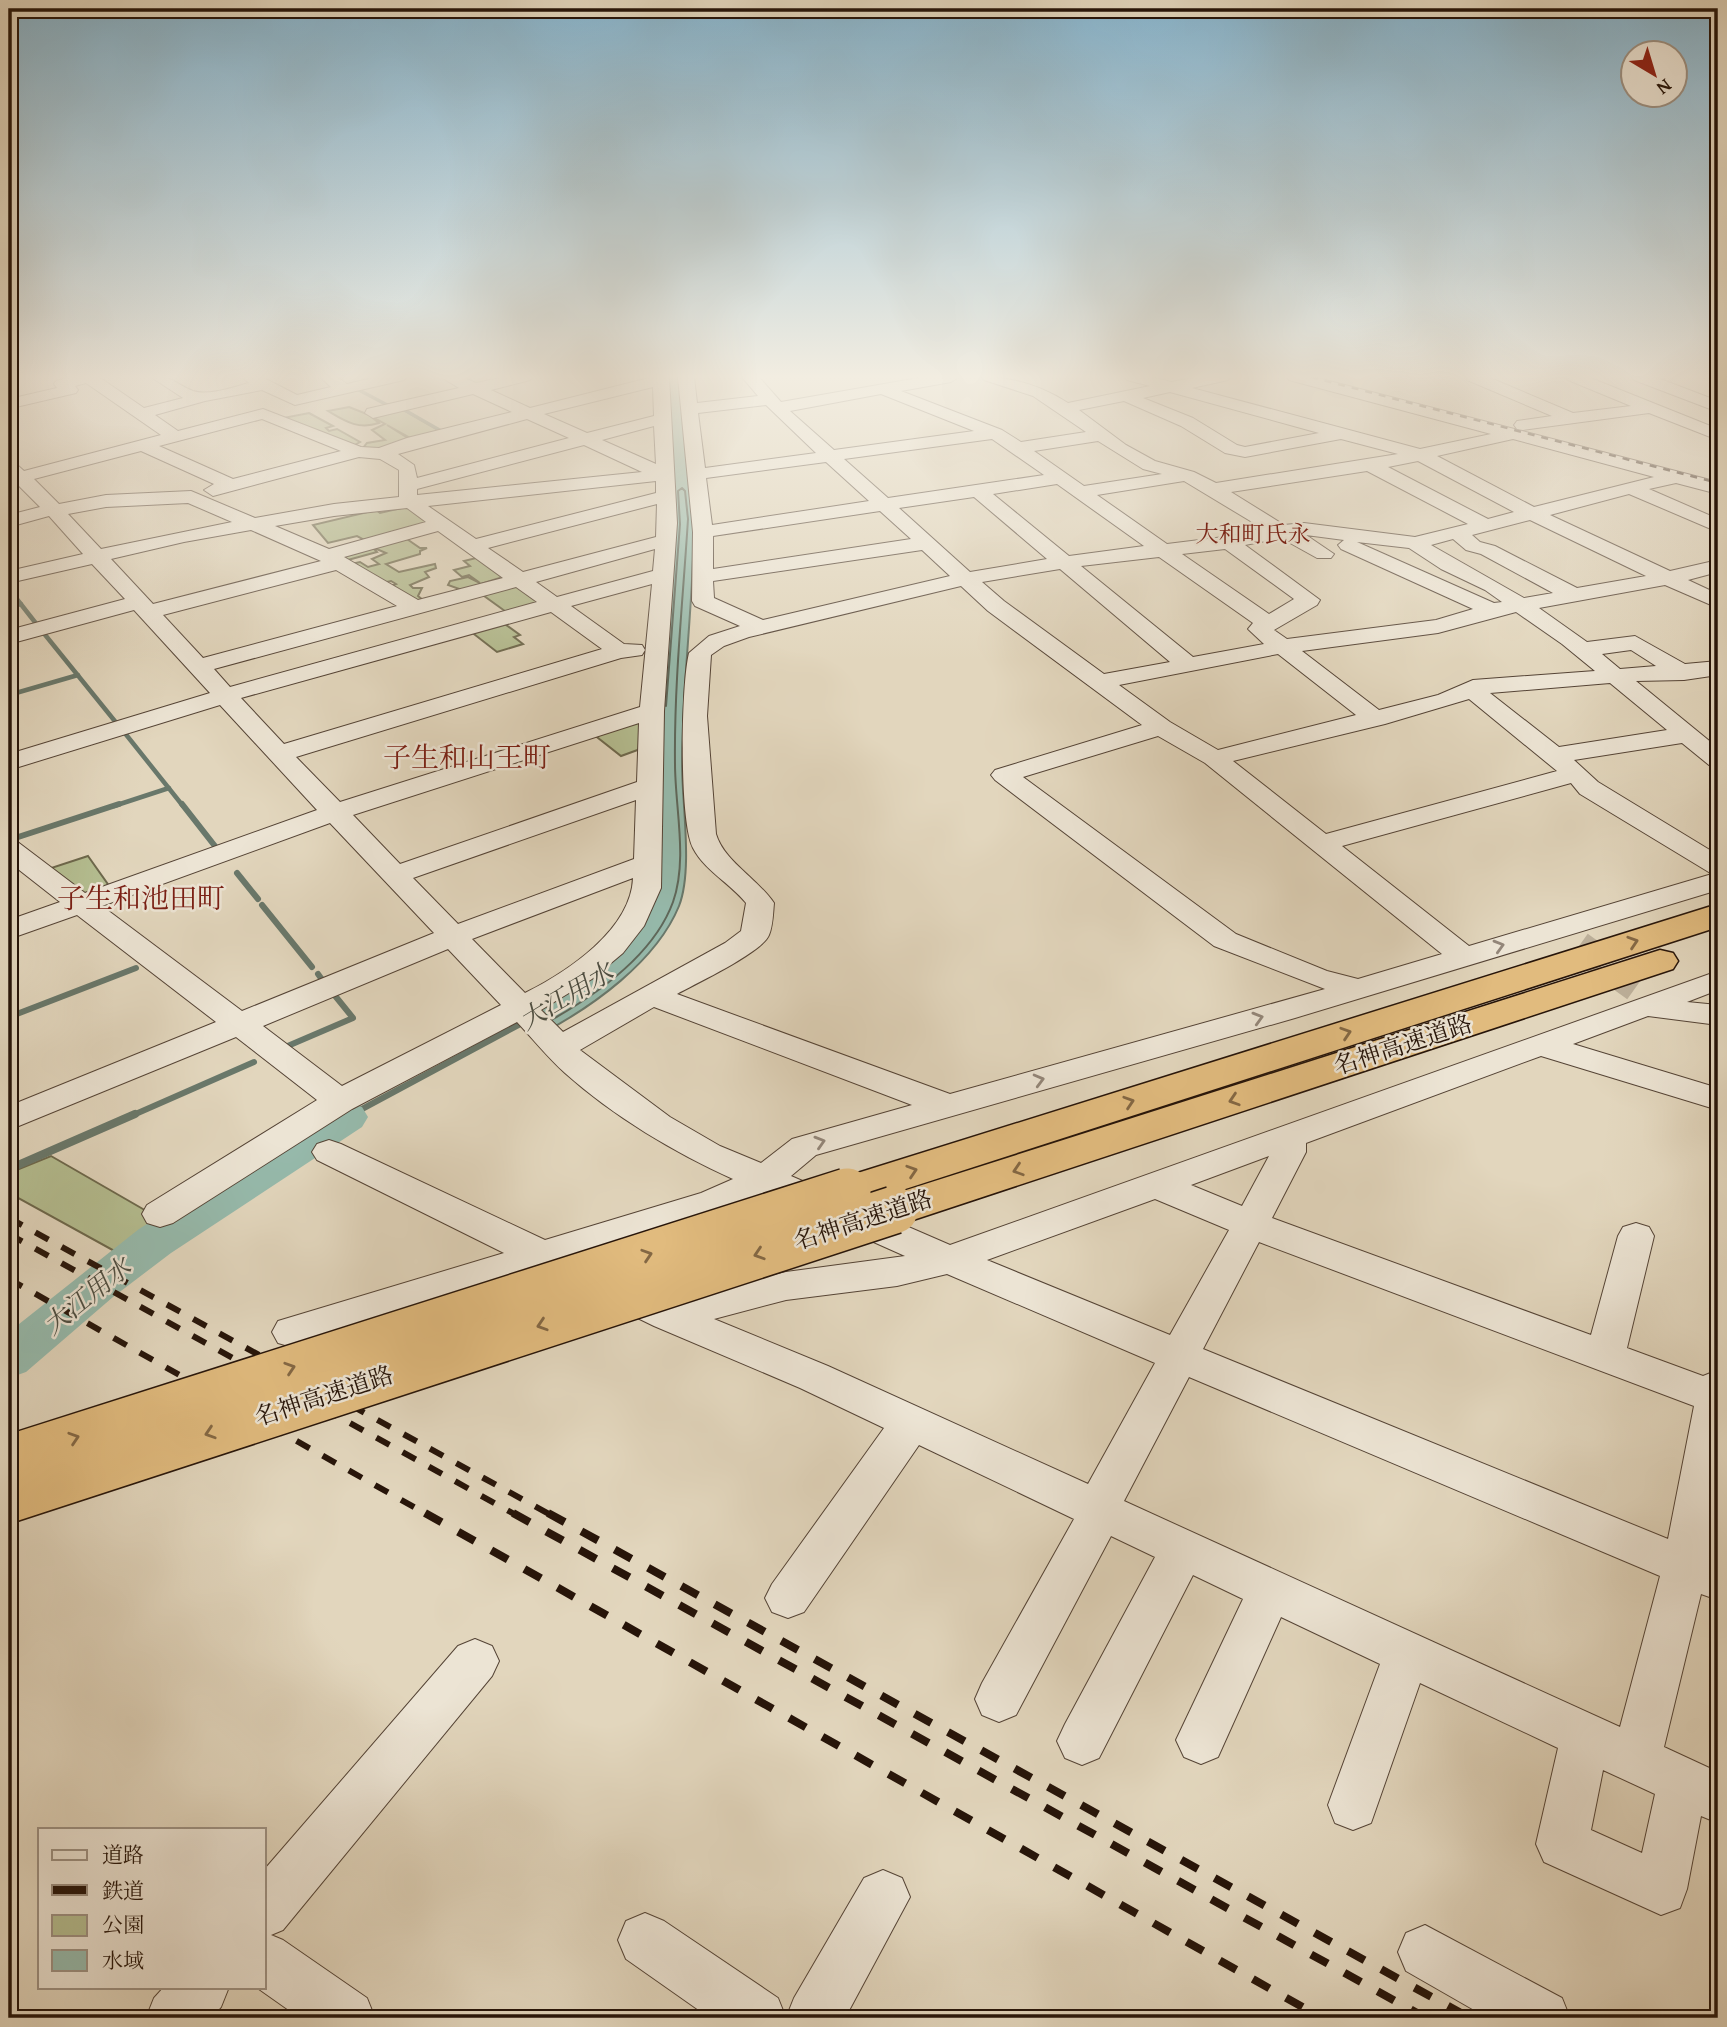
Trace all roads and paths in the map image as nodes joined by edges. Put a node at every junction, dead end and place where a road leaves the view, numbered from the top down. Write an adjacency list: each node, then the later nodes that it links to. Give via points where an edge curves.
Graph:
1 (15, 472): 31 (street)
2 (204, 472): 21 (street)
3 (283, 472): 21 (street)
4 (406, 472): 28 (street)
5 (479, 472): 28 (street)
6 (640, 472): 22 (street)
7 (664, 472): 22 (street)
8 (716, 472): 18 (street)
9 (848, 472): 30 (street)
10 (1051, 472): 20 (street)
11 (1165, 472): 27 (street)
12 (1201, 472): 25 (street)
13 (1327, 472): 25 (street)
14 (1383, 472): 36 (street)
15 (1451, 472): 32 (street)
16 (1658, 472): 19 (street)
17 (1713, 472): 19 (street)
18 (698, 474): 40 (street)
19 (1676, 477): 23 (street); 24 (street)
20 (1060, 478): 26 (street); 27 (street)
21 (231, 485): 29 (street)
22 (665, 486): 28 (street); 43 (street); 47 (street)
23 (1630, 488): 32 (street); 37 (street)
24 (1718, 488)
25 (1214, 489): 39 (street)
26 (977, 490): 30 (street); 53 (street)
27 (1081, 492): 48 (street)
28 (408, 493): 34 (street); 35 (street)
29 (191, 496): 31 (street, via 106,501); 34 (street)
30 (884, 504): 40 (street); 45 (street)
31 (53, 510): 33 (street); 50 (street)
32 (1531, 513): 36 (street); 58 (street)
33 (9, 521)
34 (252, 523): 50 (street); 51 (street)
35 (440, 524): 47 (street); 51 (street)
36 (1485, 525): 41 (street)
37 (1718, 526)
38 (1316, 530): 39 (street); 46 (street); 67 (street)
39 (1280, 531): 42 (street); 49 (street)
40 (703, 532): 57 (street)
41 (1457, 532): 46 (street); 61 (street, via 1473,546)
42 (1254, 537): 44 (street); 52 (street)
43 (666, 540): 55 (street); 60 (street)
44 (1228, 542): 48 (street); 68 (street, via 1309,600)
45 (926, 543): 57 (street); 59 (street)
46 (1415, 543): 64 (street)
47 (472, 546): 60 (street)
48 (1162, 548): 53 (street); 68 (street)
49 (1324, 554)
50 (96, 555): 56 (street); 65 (street)
51 (333, 560): 65 (street); 66 (street)
52 (1303, 561)
53 (1064, 563): 59 (street); 75 (street)
54 (1718, 566): 58 (street)
55 (664, 574): 63 (street); 72 (street)
56 (9, 577)
57 (702, 577): 69 (street, via 703,601)
58 (1668, 578): 61 (street); 62 (street)
59 (966, 579): 69 (street); 80 (street, via 996,607)
60 (519, 580): 63 (street); 66 (street)
61 (1574, 595): 64 (street)
62 (1718, 602)
63 (554, 604): 74 (street); 82 (street)
64 (1518, 605): 67 (street); 73 (street)
65 (144, 607): 70 (street); 76 (street)
66 (416, 608): 76 (street)
67 (1494, 610): 71 (street, via 1438,626)
68 (1268, 624): 71 (street, via 1259,629)
69 (762, 628): 110 (street, via 715,643 698,656 696,709 697,799 705,844 718,862 753,891 760,903 760,920 755,935 736,949)
70 (9, 637)
71 (1281, 647): 75 (street); 84 (street)
72 (657, 649): 74 (street); 83 (street)
73 (1583, 649): 78 (street, via 1634,643); 79 (street)
74 (620, 651): 88 (street)
75 (1188, 664): 80 (street)
76 (200, 666): 82 (street)
77 (1718, 668): 78 (street)
78 (1684, 673): 79 (street)
79 (1619, 678): 81 (street); 86 (street)
80 (1100, 682): 85 (street)
81 (1472, 690): 84 (street); 89 (street)
82 (227, 695): 88 (street); 92 (street)
83 (652, 711): 94 (street); 95 (street)
84 (1376, 719): 90 (street)
85 (1161, 727): 90 (street); 109 (street, via 1004,775 1225,940 1316,977)
86 (1688, 738): 87 (street); 89 (street); 91 (street)
87 (1718, 738)
88 (279, 754): 95 (street)
89 (1552, 756): 93 (street)
90 (1214, 758): 96 (street)
91 (1718, 760)
92 (9, 762)
93 (1576, 774): 96 (street); 99 (street, via 1589,788)
94 (650, 786): 98 (street); 100 (street)
95 (335, 812): 100 (street); 102 (street)
96 (1323, 843): 107 (street)
97 (9, 849): 102 (street)
98 (648, 863): 105 (street); 114 (street, via 647,888 629,926 612,947 548,994)
99 (1718, 867)
100 (395, 875): 105 (street)
101 (1718, 881): 107 (street, one-way to 101, via 1568,938)
102 (81, 904): 104 (street); 113 (street)
103 (1718, 915): 135 (highway, 名神高速道路, one-way to 103, bridge)
104 (9, 930)
105 (453, 936): 113 (street); 114 (street)
106 (1718, 942): 136 (highway, 名神高速道路, one-way to 136, bridge)
107 (1463, 956): 109 (street)
108 (1718, 981): 111 (street)
109 (1357, 988): 118 (street, one-way to 109)
110 (652, 995): 114 (street, via 589,1029); 118 (street)
111 (1647, 999): 112 (street); 115 (street)
112 (1718, 1015)
113 (239, 1024): 117 (street); 119 (street)
114 (539, 1025): 117 (street); 122 (street, via 577,1066 658,1125)
115 (1541, 1045): 116 (street); 120 (street)
116 (1718, 1099)
117 (340, 1101): 124 (street)
118 (945, 1105): 122 (street, one-way to 118, via 804,1147)
119 (9, 1119)
120 (1289, 1139): 123 (street); 125 (street, via 1289,1152)
121 (329, 1152): 127 (street)
122 (764, 1180): 127 (street, via 714,1202); 128 (street)
123 (1156, 1185): 125 (street); 128 (street)
124 (160, 1214)
125 (1250, 1224): 131 (street); 132 (street)
126 (1636, 1236): 131 (street)
127 (544, 1255): 129 (street); 130 (street)
128 (949, 1260): 129 (street, via 897,1272 786,1286); 132 (street)
129 (668, 1316): 134 (street)
130 (292, 1332)
131 (1605, 1355): 133 (street)
132 (1180, 1356): 137 (street); 139 (street)
133 (1717, 1393): 139 (street)
134 (912, 1422): 137 (street); 141 (street)
135 (9, 1459)
136 (9, 1499)
137 (1100, 1509): 138 (street); 144 (street)
138 (1184, 1549): 140 (street); 147 (street)
139 (1702, 1573): 148 (street)
140 (1270, 1589): 142 (street); 146 (street)
141 (788, 1598)
142 (1406, 1653): 145 (street); 150 (street)
143 (475, 1661): 152 (street)
144 (999, 1699)
145 (1585, 1736): 148 (street); 149 (street, via 1562,1843 1661,1889)
146 (1201, 1740)
147 (1082, 1741)
148 (1636, 1759): 149 (street)
149 (1701, 1790)
150 (1353, 1805)
151 (883, 1897): 160 (street)
152 (266, 1909)
153 (645, 1940): 159 (street)
154 (1426, 1952): 161 (street)
155 (266, 1960): 158 (street)
156 (200, 1988): 157 (street)
157 (174, 2018)
158 (347, 2018)
159 (758, 2018)
160 (814, 2018)
161 (1542, 2018)

